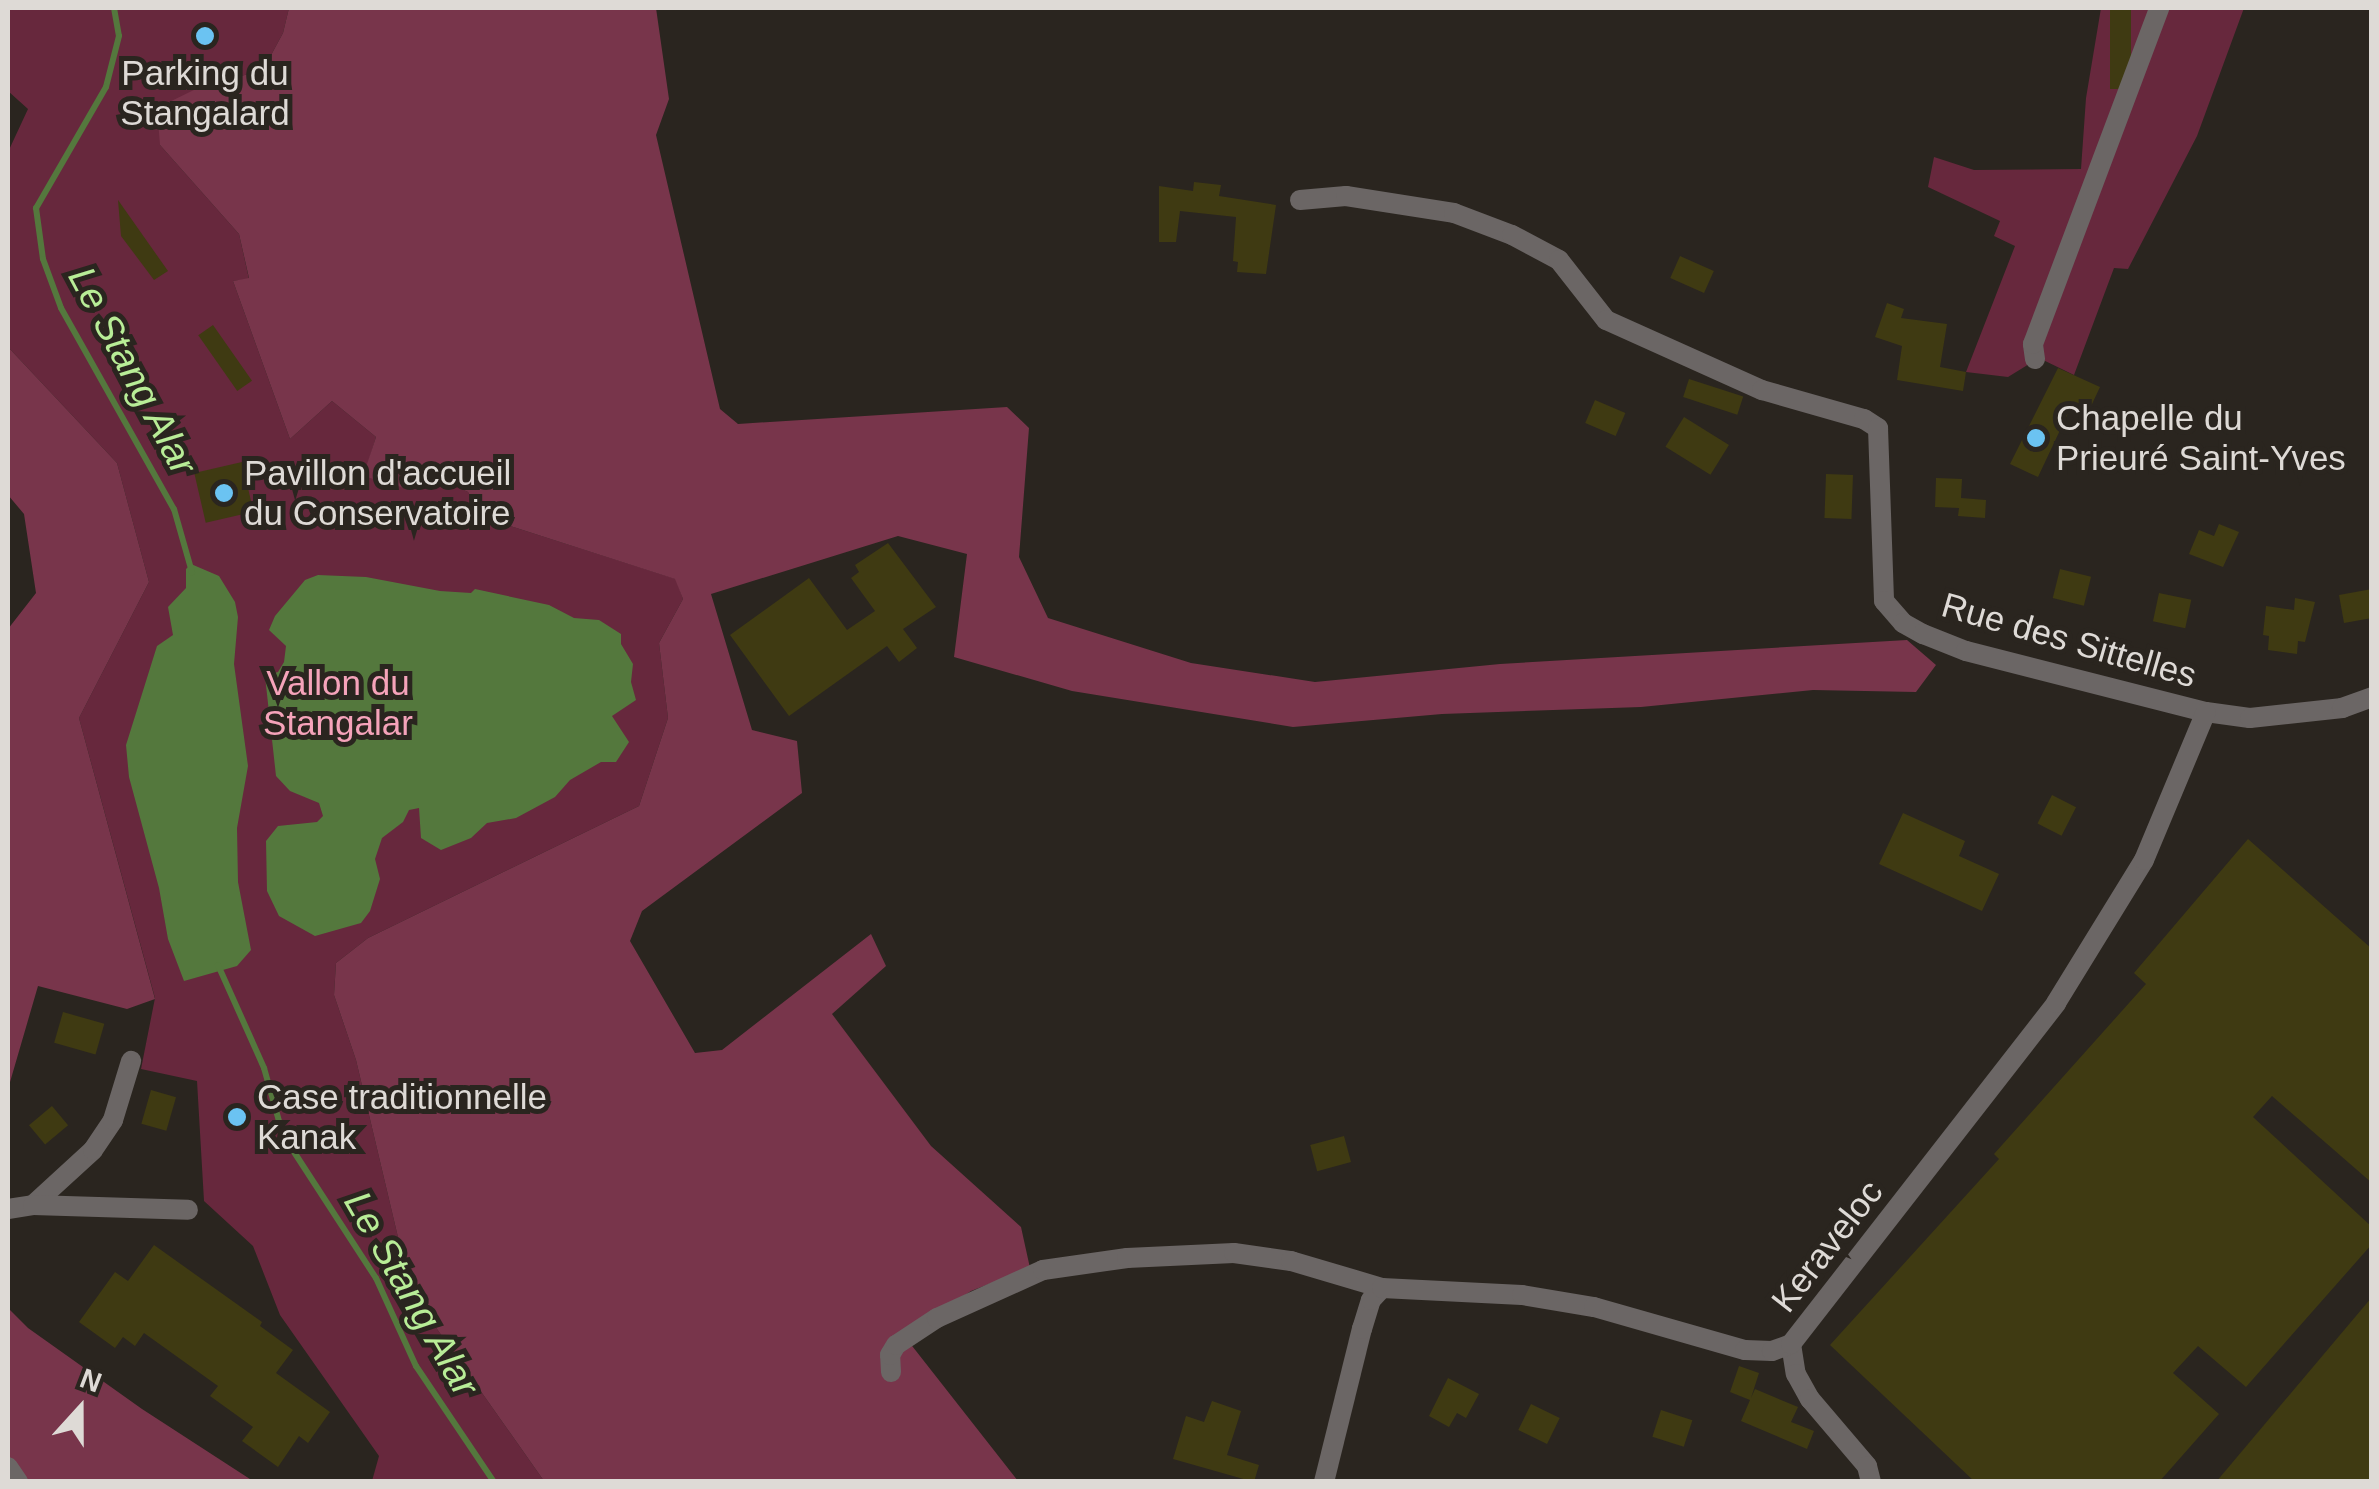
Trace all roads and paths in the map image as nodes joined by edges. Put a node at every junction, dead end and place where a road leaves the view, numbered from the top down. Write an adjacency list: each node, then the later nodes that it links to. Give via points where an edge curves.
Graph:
1 (2159, 8): 3 (street, via 2033,344)
2 (1300, 200): 5 (street, Rue des Sittelles, via 1346,196 1454,213 1558,260 1606,320 1762,390 1864,419 1878,428 1884,601 1903,623 1966,651)
3 (2034, 360)
4 (2372, 696): 5 (street, Rue des Sittelles, via 2288,717)
5 (2206, 712): 11 (street, Keraveloc, via 2144,860 2056,1003)
6 (131, 1061): 7 (street, via 113,1120 93,1150)
7 (32, 1205): 8 (street); 9 (street)
8 (8, 1210)
9 (188, 1210)
10 (1382, 1288): 11 (street, Keraveloc, via 1522,1295 1594,1307 1744,1350); 12 (street, Keraveloc, via 1292,1261 1234,1253 1044,1270 937,1318 890,1355); 15 (street, via 1362,1330)
11 (1791, 1344): 16 (street, via 1796,1374 1810,1398)
12 (891, 1372)
13 (8, 1467): 14 (street)
14 (18, 1482)
15 (1324, 1482)
16 (1872, 1482)

